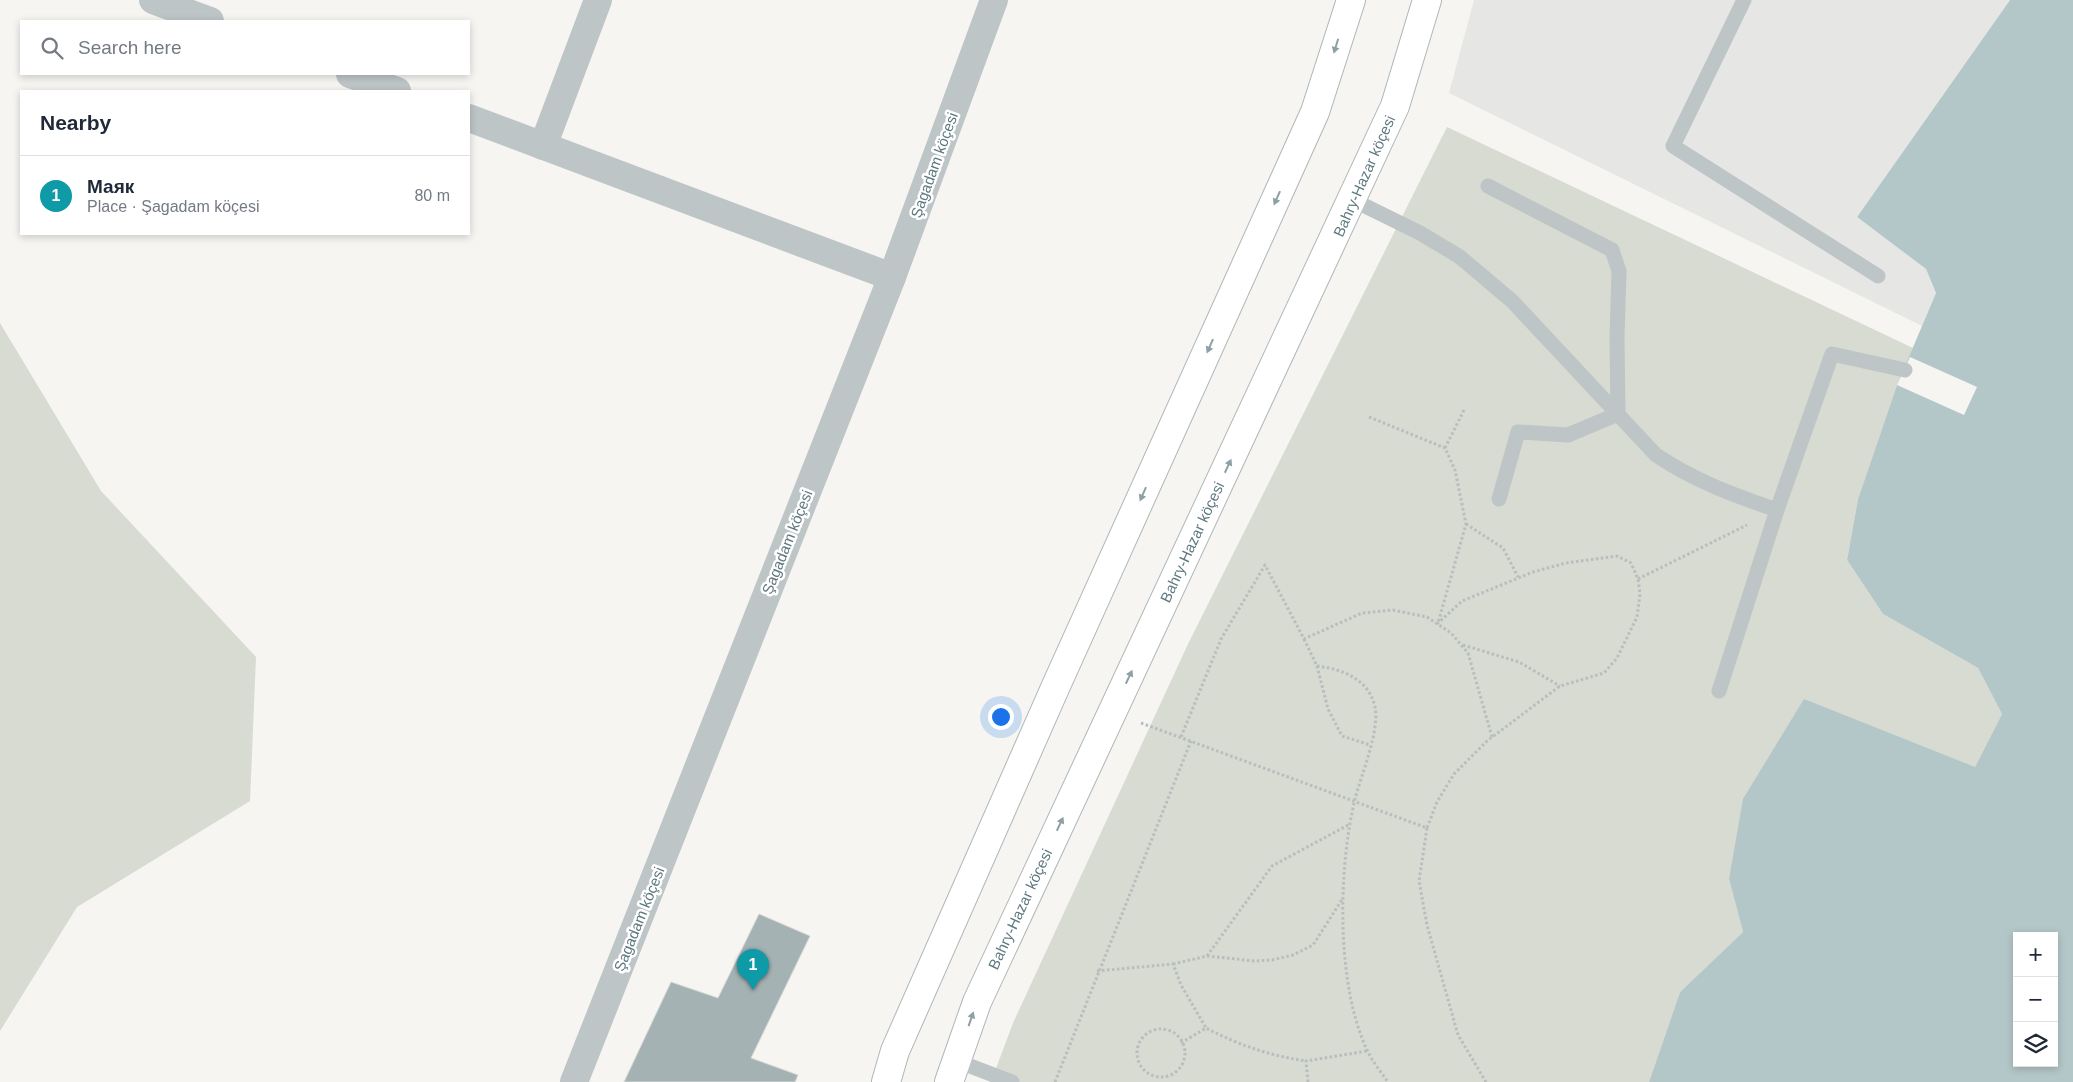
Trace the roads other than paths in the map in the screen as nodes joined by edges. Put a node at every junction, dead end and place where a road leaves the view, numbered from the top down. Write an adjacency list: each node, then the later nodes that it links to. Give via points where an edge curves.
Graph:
1 (153, 0): 7 (street)
2 (598, 0): 11 (street)
3 (994, 0): 14 (street, Şagadam köçesi)
4 (1350, 0): 23 (highway, one-way to 23, via 1315,112 1043,715 895,1052)
5 (1428, 0): 13 (highway, Bahry-Hazar köçesi, via 1395,106)
6 (1744, 0): 15 (lane, via 1673,146)
7 (207, 20)
8 (353, 75): 9 (street)
9 (394, 90)
10 (470, 118): 11 (street)
11 (544, 146): 14 (street)
12 (1488, 186): 17 (lane, via 1612,250 1619,271)
13 (1353, 200): 17 (lane, via 1460,257 1512,301); 21 (highway, Bahry-Hazar köçesi, one-way to 13, via 977,1002)
14 (892, 276): 22 (street, Şagadam köçesi)
15 (1878, 276)
16 (1905, 370): 19 (lane, via 1832,354)
17 (1618, 414): 18 (lane, via 1568,435 1518,432); 19 (lane, via 1656,455 1677,469 1720,491)
18 (1499, 499)
19 (1777, 510): 20 (lane)
20 (1719, 691)
21 (953, 1071): 24 (lane)
22 (574, 1082)
23 (886, 1082)
24 (1012, 1082)

